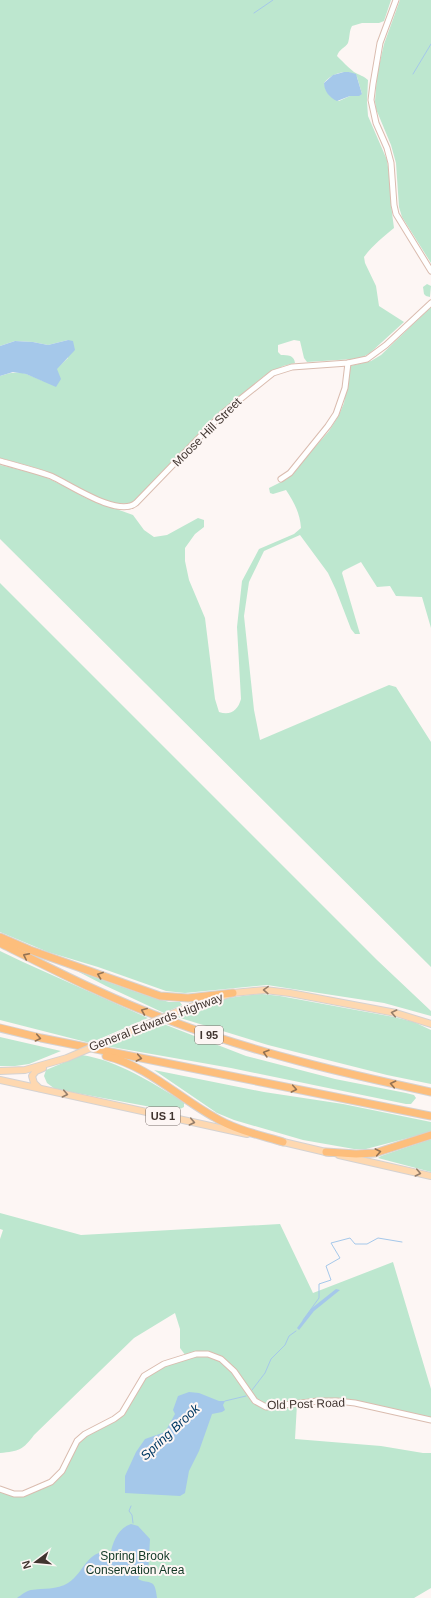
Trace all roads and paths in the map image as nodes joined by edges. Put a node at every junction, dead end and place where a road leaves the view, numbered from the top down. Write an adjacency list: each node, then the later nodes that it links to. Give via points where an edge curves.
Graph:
1 (396, 0): 2 (street, via 379,49 372,87 372,108 391,163 396,214)
2 (431, 271)
3 (431, 302): 4 (street, Moose Hill Street, via 372,356)
4 (348, 363): 5 (street, Moose Hill Street, via 292,366 273,373 223,413 176,464 130,507 107,503 52,477); 6 (street, via 338,411 288,474)
5 (0, 461)
6 (281, 479)
7 (0, 937): 9 (highway, one-way to 7, via 188,998 160,996)
8 (0, 943): 17 (highway, I 95, one-way to 8, via 310,1065 201,1032 113,997)
9 (233, 992): 10 (main road, General Edwards Highway, one-way to 9, via 396,1013 284,992); 13 (main road, General Edwards Highway, bridge, via 181,1010)
10 (431, 1024)
11 (0, 1028): 12 (highway, one-way to 12)
12 (87, 1048): 18 (highway, one-way to 18); 20 (highway, via 143,1071 223,1122)
13 (56, 1062): 14 (main road, General Edwards Highway, via 25,1070); 16 (main road, via 33,1075 34,1084)
14 (0, 1071)
15 (0, 1080): 16 (main road, US 1)
16 (43, 1090): 20 (main road, US 1, one-way to 20)
17 (431, 1092)
18 (431, 1116)
19 (431, 1135): 21 (highway, one-way to 19, via 375,1153)
20 (283, 1142): 21 (main road, US 1)
21 (326, 1152): 22 (main road, US 1, one-way to 22)
22 (431, 1176)
23 (431, 1420): 24 (street, Old Post Road, via 337,1400 266,1407 255,1401 234,1371 221,1359 202,1354 179,1358 150,1371 140,1382 122,1413 81,1437 74,1445 62,1471 51,1482 23,1494)
24 (0, 1489)

